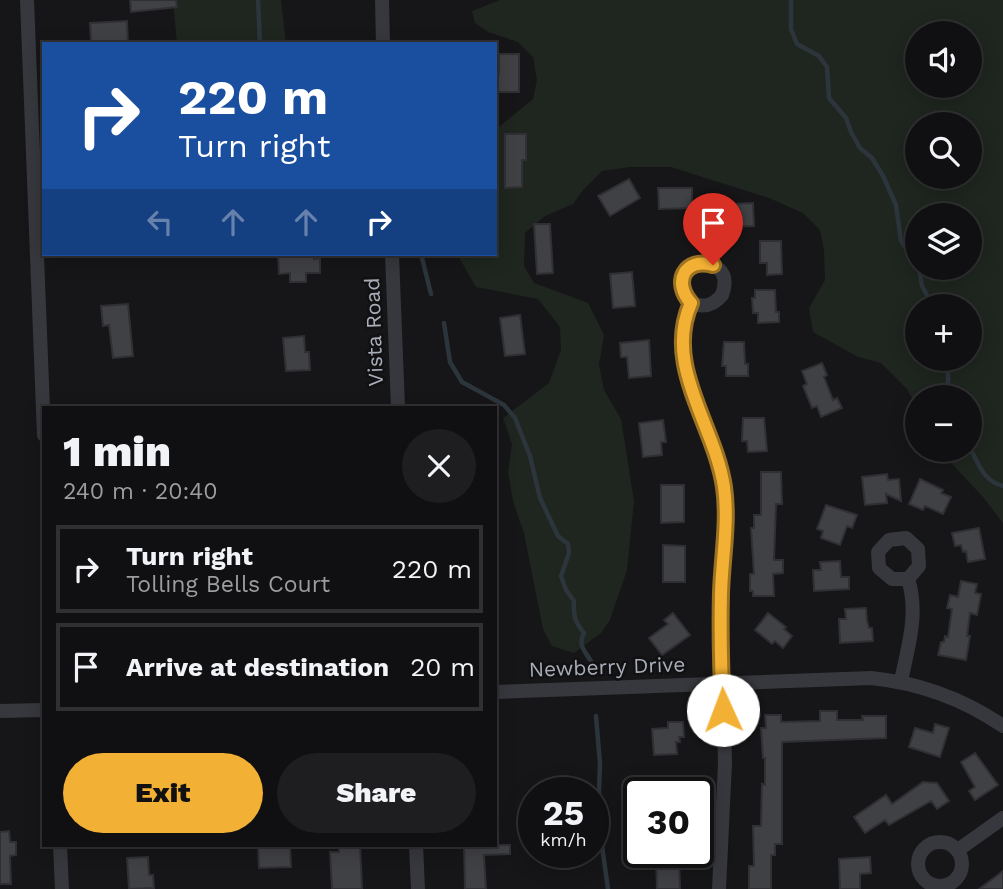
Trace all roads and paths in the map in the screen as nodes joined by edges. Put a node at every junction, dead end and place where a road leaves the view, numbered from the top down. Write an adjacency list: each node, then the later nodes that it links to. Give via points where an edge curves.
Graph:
1 (27, 0): 6 (street)
2 (382, 0): 3 (street)
3 (383, 42)
4 (392, 256): 7 (street, Vista Road)
5 (691, 303): 10 (street, via 682,334 684,361 719,464 726,508)
6 (43, 406)
7 (398, 406)
8 (908, 579): 9 (street, via 914,618)
9 (901, 681): 10 (street, Newberry Drive, via 848,678); 14 (street, Newberry Drive, via 957,699)
10 (722, 684): 11 (street, Newberry Drive); 21 (street, via 726,763)
11 (497, 692)
12 (42, 710): 13 (street)
13 (0, 711)
14 (1003, 726)
15 (1003, 818): 18 (street)
16 (60, 847): 19 (street)
17 (416, 847): 20 (street)
18 (958, 850)
19 (62, 889)
20 (418, 889)
21 (719, 889)

